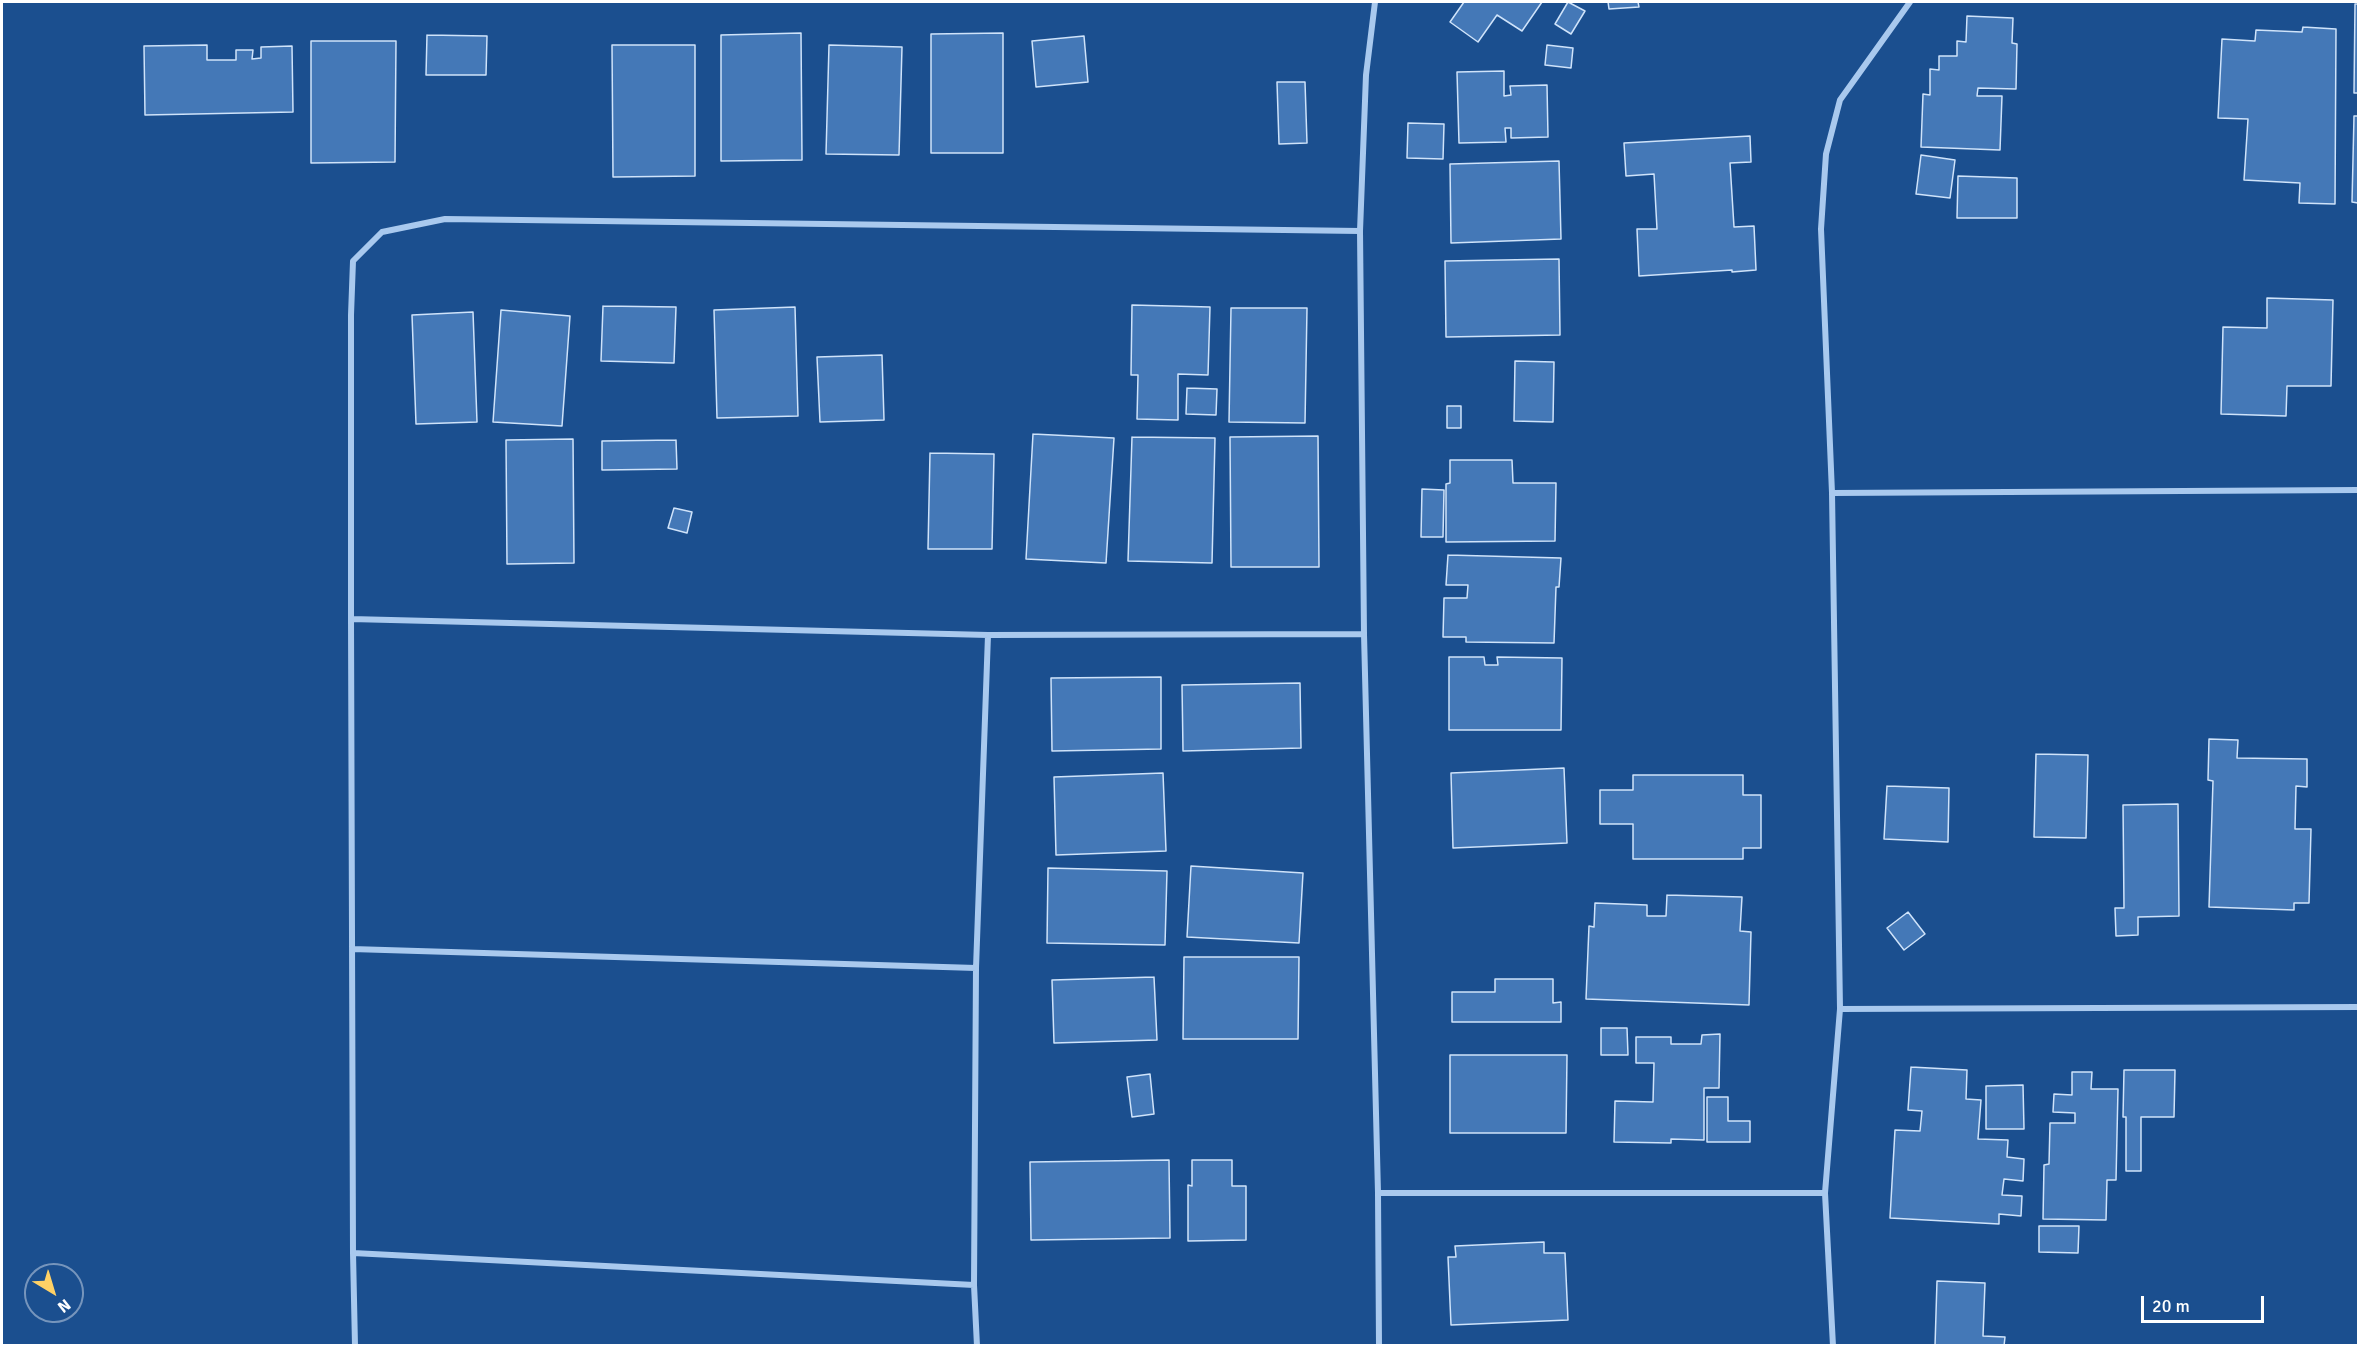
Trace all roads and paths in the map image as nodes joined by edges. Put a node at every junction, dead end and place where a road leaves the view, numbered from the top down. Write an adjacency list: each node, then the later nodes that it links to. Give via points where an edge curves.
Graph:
1 (1375, 2): 3 (street, via 1366,75)
2 (1910, 2): 5 (street, via 1840,100 1826,154 1821,229)
3 (1360, 231): 6 (street, via 445,219 382,232 353,261); 7 (street)
4 (2358, 490): 5 (street)
5 (1832, 493): 12 (street)
6 (351, 619): 8 (street); 9 (street)
7 (1364, 634): 8 (street); 13 (street)
8 (988, 635): 10 (street)
9 (352, 949): 10 (street); 15 (street)
10 (976, 968): 16 (street)
11 (2358, 1007): 12 (street)
12 (1840, 1010): 14 (street)
13 (1378, 1192): 14 (street); 19 (street)
14 (1825, 1193): 20 (street)
15 (353, 1253): 16 (street); 17 (street)
16 (974, 1285): 18 (street)
17 (355, 1346)
18 (977, 1346)
19 (1379, 1346)
20 (1833, 1346)

